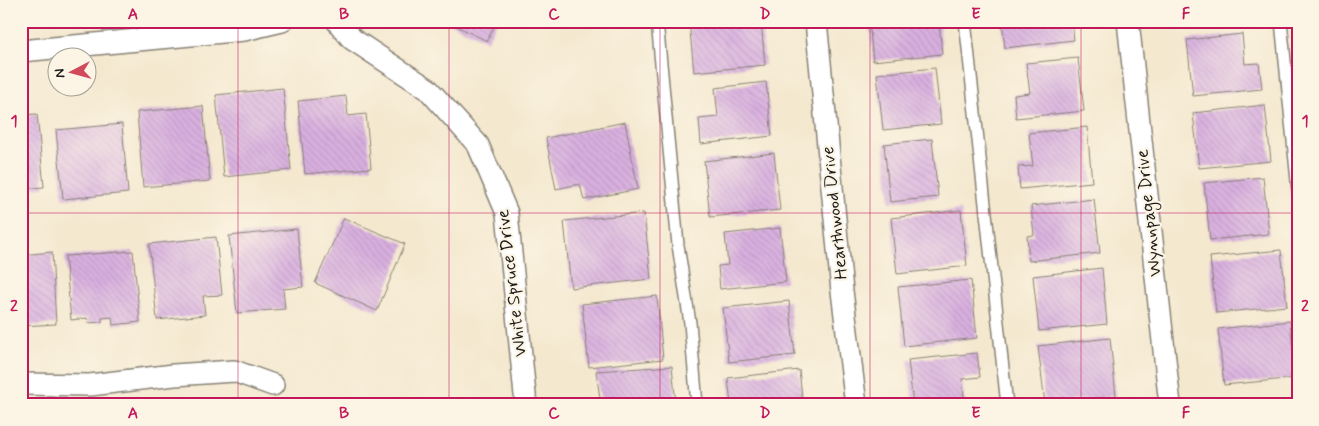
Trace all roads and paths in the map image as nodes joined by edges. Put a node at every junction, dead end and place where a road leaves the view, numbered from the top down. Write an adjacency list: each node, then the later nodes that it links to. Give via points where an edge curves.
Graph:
1 (282, 21): 8 (street, via 244,30)
2 (337, 21): 12 (street, White Spruce Drive, via 352,39 428,90 478,145 507,213)
3 (657, 21): 13 (lane)
4 (816, 21): 14 (street, Hearthwood Drive)
5 (965, 21): 15 (lane)
6 (1128, 21): 16 (street, Wynnpage Drive)
7 (1281, 21): 9 (lane)
8 (21, 51)
9 (1298, 191)
10 (21, 384): 11 (street, via 90,385 234,371)
11 (273, 385)
12 (526, 405)
13 (697, 405)
14 (856, 405)
15 (1007, 405)
16 (1170, 405)

